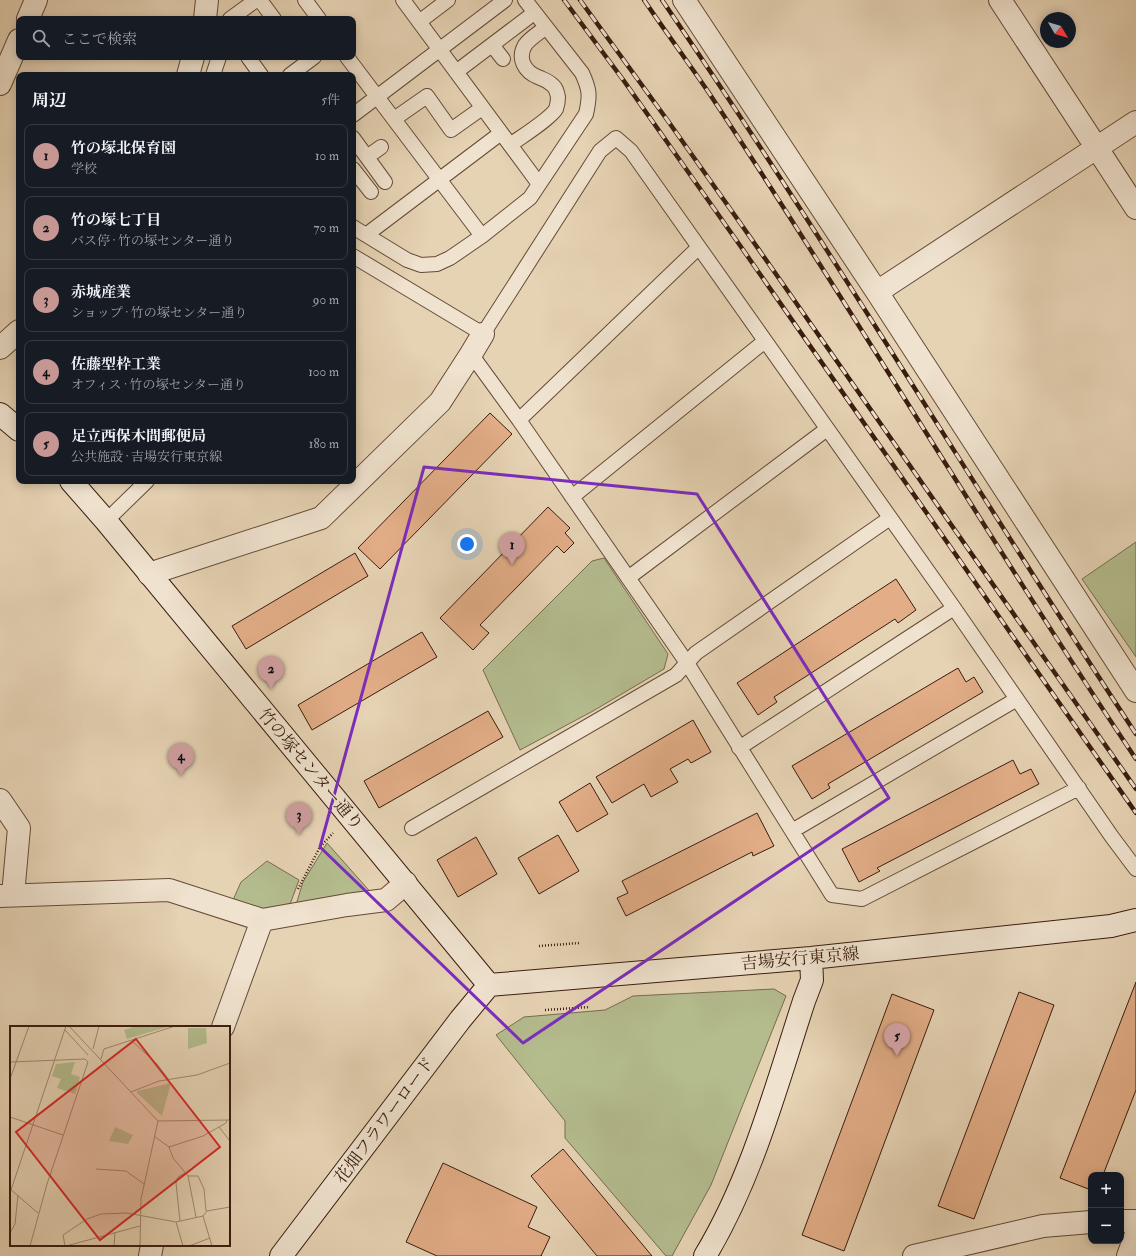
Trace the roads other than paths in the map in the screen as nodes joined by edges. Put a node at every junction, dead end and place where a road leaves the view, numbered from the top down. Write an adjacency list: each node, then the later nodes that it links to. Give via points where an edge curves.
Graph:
1 (207, 0): 13 (street)
2 (236, 0): 14 (lane)
3 (256, 0): 15 (lane)
4 (260, 0): 16 (lane)
5 (305, 0): 17 (lane)
6 (448, 0): 18 (lane)
7 (505, 0): 22 (lane)
8 (525, 0): 12 (lane)
9 (684, 0): 57 (street)
10 (1000, 0): 44 (street)
11 (409, 2): 18 (lane)
12 (534, 13): 19 (lane); 20 (lane)
13 (205, 16)
14 (231, 16)
15 (234, 16)
16 (272, 16)
17 (316, 16)
18 (419, 22): 22 (lane)
19 (546, 27): 42 (lane, via 524,46 522,60 528,72 552,84 557,91 556,108); 49 (lane, via 582,73 588,86 589,100 586,114)
20 (492, 45): 23 (lane); 33 (lane)
21 (16, 47): 34 (street)
22 (440, 50): 33 (lane); 35 (lane)
23 (503, 59)
24 (192, 60): 29 (street)
25 (218, 60): 30 (lane)
26 (250, 60): 31 (lane)
27 (310, 60): 32 (lane)
28 (349, 60): 35 (lane)
29 (189, 72)
30 (214, 72)
31 (259, 72)
32 (294, 72)
33 (456, 72): 36 (lane)
34 (0, 84)
35 (377, 97): 37 (lane); 38 (lane)
36 (482, 108): 38 (lane, via 451,130 427,96); 40 (lane)
37 (356, 113)
38 (394, 119): 47 (lane)
39 (1136, 122): 44 (street)
40 (501, 133): 42 (lane); 47 (lane)
41 (356, 142): 45 (lane)
42 (510, 145): 49 (lane)
43 (381, 147): 45 (lane)
44 (1096, 148): 51 (street); 57 (street)
45 (368, 157): 48 (lane)
46 (356, 173): 50 (lane)
47 (440, 179): 53 (lane); 54 (lane)
48 (385, 182)
49 (540, 184): 54 (lane, via 530,198)
50 (371, 192)
51 (1136, 208)
52 (356, 229): 53 (lane)
53 (366, 235): 54 (lane, via 407,260 422,265 437,264 450,258)
54 (482, 236)
55 (699, 247): 59 (lane, via 631,151 616,138 600,151); 60 (lane); 64 (lane)
56 (356, 258): 59 (lane)
57 (877, 292): 78 (street)
58 (16, 333): 61 (street)
59 (483, 334): 62 (street)
60 (765, 340): 66 (lane); 71 (lane)
61 (0, 348)
62 (471, 354): 64 (lane); 70 (street, via 440,402)
63 (0, 414): 65 (street)
64 (519, 420): 71 (lane)
65 (16, 427)
66 (827, 429): 72 (lane); 75 (lane)
67 (75, 484): 73 (street, 竹の塚センター通り)
68 (145, 484): 73 (lane)
69 (356, 484): 74 (street, via 321,518)
70 (356, 484)
71 (572, 496): 75 (lane)
72 (890, 518): 76 (lane); 77 (lane, via 696,653)
73 (106, 521): 74 (street, 竹の塚センター通り)
74 (149, 574): 86 (street, 竹の塚センター通り)
75 (628, 578): 77 (lane)
76 (954, 608): 79 (lane); 80 (lane)
77 (687, 663): 80 (lane); 83 (lane, via 676,674)
78 (1136, 691)
79 (1017, 699): 81 (lane); 84 (lane)
80 (740, 748): 84 (lane)
81 (1078, 788): 84 (lane, via 862,899 832,895); 85 (lane)
82 (0, 800): 87 (street, via 19,828)
83 (412, 828)
84 (792, 831)
85 (1136, 869)
86 (406, 883): 88 (street, via 386,900); 93 (street, 竹の塚センター通り)
87 (6, 896): 88 (street, via 169,890)
88 (262, 920): 94 (street)
89 (1136, 920): 90 (street, 吉場安行東京線)
90 (1111, 926): 91 (street, 吉場安行東京線); 92 (street, 吉場安行東京線)
91 (1136, 928)
92 (811, 958): 93 (street, 吉場安行東京線); 102 (street, via 812,980 762,1132 737,1193)
93 (489, 985): 101 (street, 花畑フラワーロード)
94 (223, 1026)
95 (1124, 1221): 96 (street)
96 (1136, 1221)
97 (1088, 1222): 103 (street, via 1043,1226)
98 (1136, 1234): 104 (street)
99 (152, 1246): 100 (street)
100 (150, 1256)
101 (281, 1256)
102 (704, 1256)
103 (914, 1256)
104 (1128, 1256)

